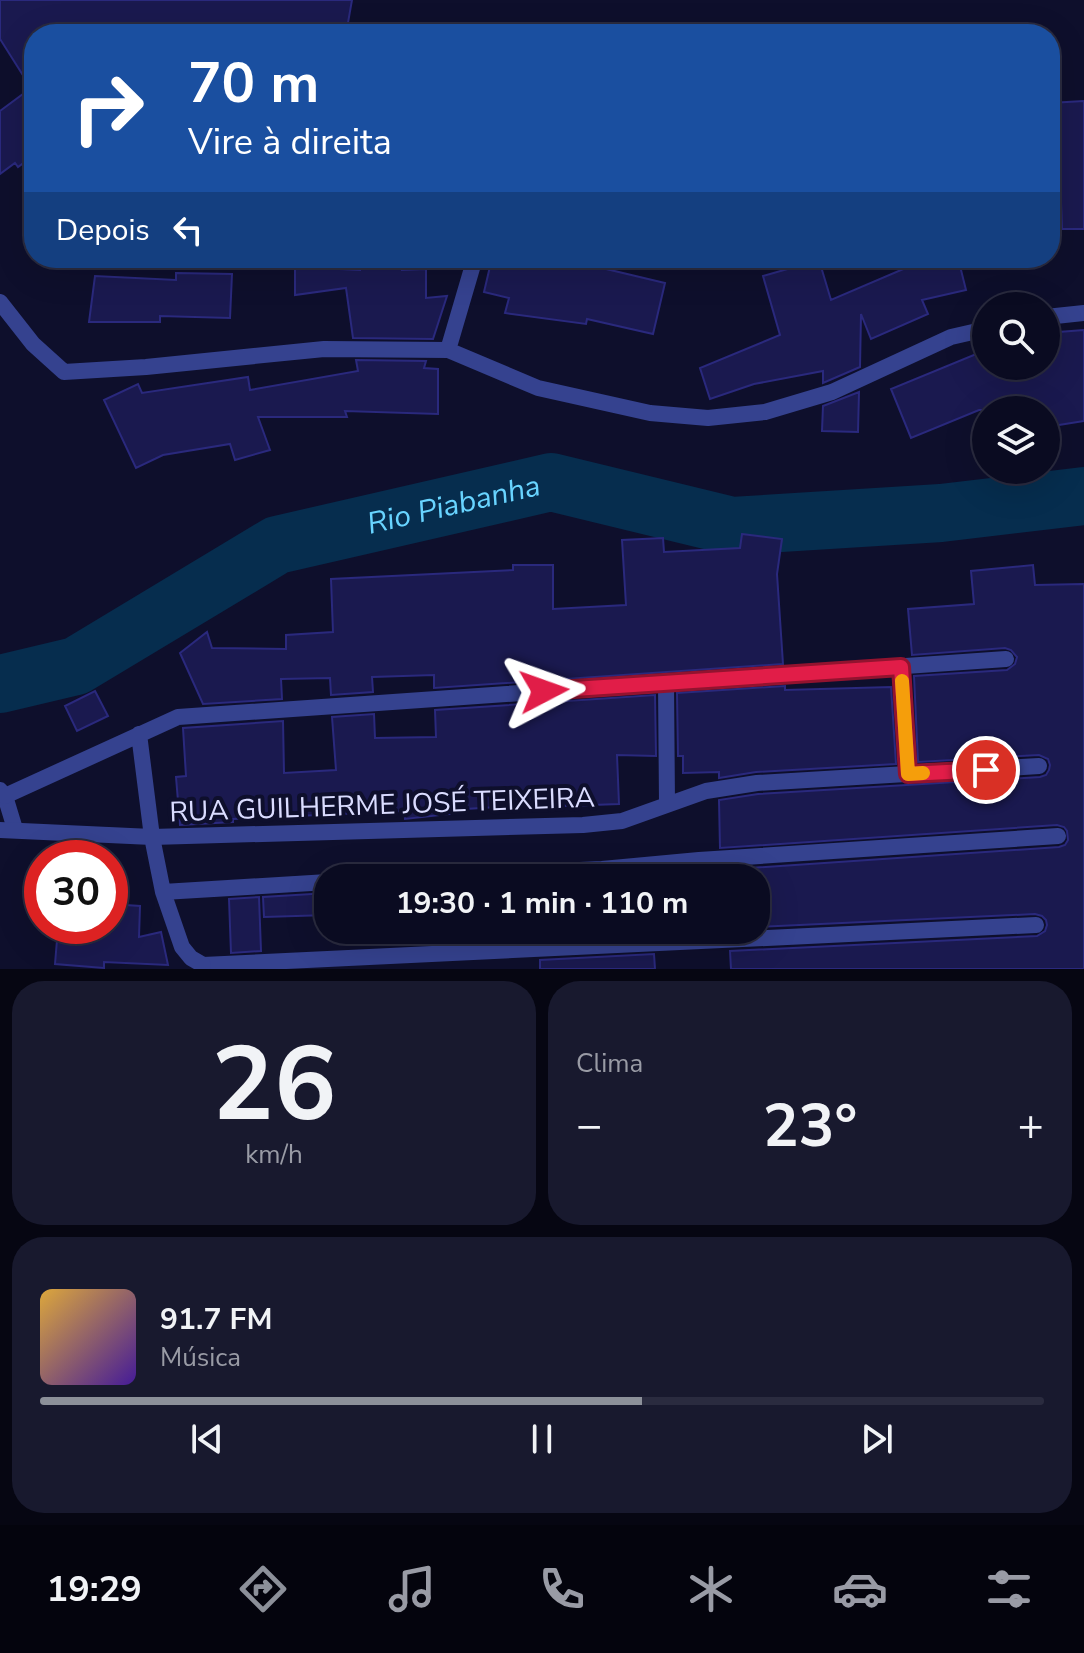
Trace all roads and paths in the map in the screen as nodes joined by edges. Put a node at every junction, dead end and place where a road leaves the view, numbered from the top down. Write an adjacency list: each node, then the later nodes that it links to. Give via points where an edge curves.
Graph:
1 (472, 268): 6 (street)
2 (0, 302): 6 (street, via 64,372 324,349)
3 (1084, 313): 4 (street)
4 (1060, 316)
5 (972, 332): 6 (street, via 832,392 765,412 708,418 650,413 538,388)
6 (448, 350)
7 (1006, 659): 8 (street)
8 (901, 667): 9 (street); 12 (street)
9 (666, 683): 10 (street, via 178,717); 14 (street)
10 (139, 734): 13 (street); 17 (street)
11 (1039, 766): 12 (street, RUA GUILHERME JOSÉ TEIXEIRA)
12 (908, 774): 14 (street, RUA GUILHERME JOSÉ TEIXEIRA, via 757,783)
13 (3, 793): 15 (street)
14 (667, 804): 17 (street, RUA GUILHERME JOSÉ TEIXEIRA, via 622,821 583,825)
15 (8, 829): 17 (street, RUA GUILHERME JOSÉ TEIXEIRA)
16 (1058, 836): 18 (street)
17 (152, 837): 20 (street)
18 (656, 864)
19 (314, 883): 20 (street)
20 (163, 892): 21 (street, via 182,947 203,965)
21 (1036, 925)

